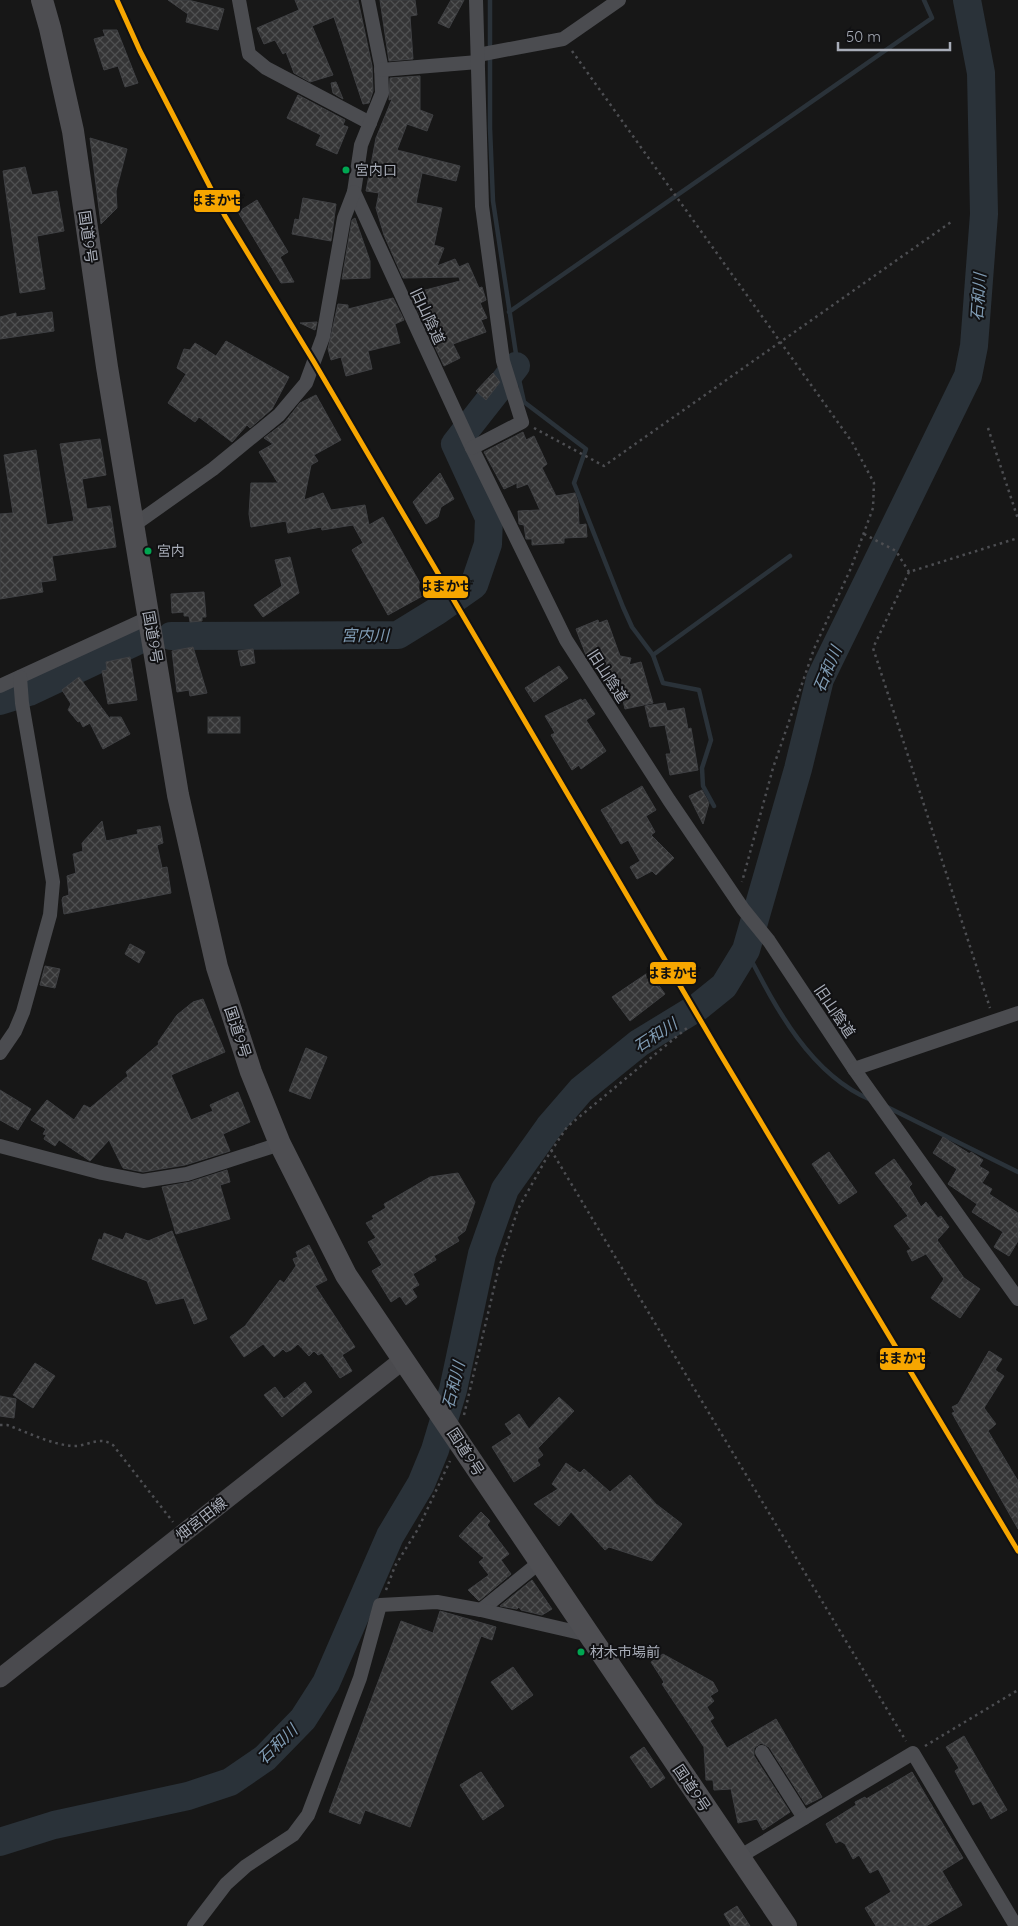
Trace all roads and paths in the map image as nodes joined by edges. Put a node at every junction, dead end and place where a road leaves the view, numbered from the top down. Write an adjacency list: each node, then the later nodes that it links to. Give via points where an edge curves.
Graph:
1 (42, 0): 17 (highway, 国道9号, via 73,131 106,367)
2 (239, 0): 9 (street, via 249,54 266,68)
3 (368, 0): 8 (street)
4 (476, 0): 7 (street)
5 (620, 0): 6 (street)
6 (563, 39): 7 (street); 12 (path)
7 (478, 58): 8 (street); 13 (street, via 482,206 503,361)
8 (381, 70): 9 (street, via 382,94)
9 (370, 123): 10 (street, via 361,145)
10 (354, 192): 15 (street, 旧山陰道); 17 (street, via 344,218 323,337 306,383 279,415 213,469)
11 (950, 222): 12 (path)
12 (780, 340): 13 (path, via 604,466); 18 (path, via 852,442 874,483 874,508)
13 (522, 422): 15 (street)
14 (988, 428): 16 (path)
15 (472, 448): 24 (street, 旧山陰道, via 566,640)
16 (1018, 519)
17 (134, 525): 21 (highway, 国道9号)
18 (864, 534): 20 (path, via 896,551); 24 (path, via 814,649 773,768)
19 (1018, 538): 20 (path)
20 (909, 572): 26 (path, via 873,648 874,654)
21 (150, 617): 22 (street); 30 (highway, 国道9号, via 178,795 212,949 251,1072)
22 (20, 677): 23 (street); 28 (street, via 53,895 23,1012)
23 (0, 686)
24 (740, 904): 29 (street, 旧山陰道, via 769,941)
25 (1018, 1013): 26 (street)
26 (995, 1022): 29 (street)
27 (687, 1028): 32 (path, via 567,1127)
28 (0, 1053)
29 (854, 1069): 33 (street, 旧山陰道)
30 (280, 1144): 31 (street, via 187,1174 143,1181); 34 (highway, 国道9号, via 346,1274)
31 (0, 1146)
32 (552, 1150): 36 (path, via 518,1208); 45 (path)
33 (1018, 1299)
34 (403, 1360): 36 (highway, 国道9号); 37 (main road, 畑宮田線)
35 (0, 1426): 37 (path, via 7,1425 74,1446 107,1441)
36 (456, 1438): 38 (highway, 国道9号); 39 (path, via 446,1473 395,1566)
37 (182, 1534): 42 (main road, 畑宮田線)
38 (540, 1562): 40 (street); 41 (highway, 国道9号)
39 (380, 1605): 40 (street, via 437,1602); 48 (street, via 360,1678 308,1815 293,1835 246,1866 226,1884)
40 (481, 1610): 41 (street)
41 (589, 1635): 47 (highway, 国道9号)
42 (0, 1678)
43 (1018, 1690): 45 (path)
44 (762, 1752): 46 (street)
45 (913, 1753): 46 (street); 50 (street)
46 (804, 1818): 47 (street)
47 (739, 1857): 49 (highway, 国道9号)
48 (194, 1926)
49 (786, 1926)
50 (1016, 1926)

